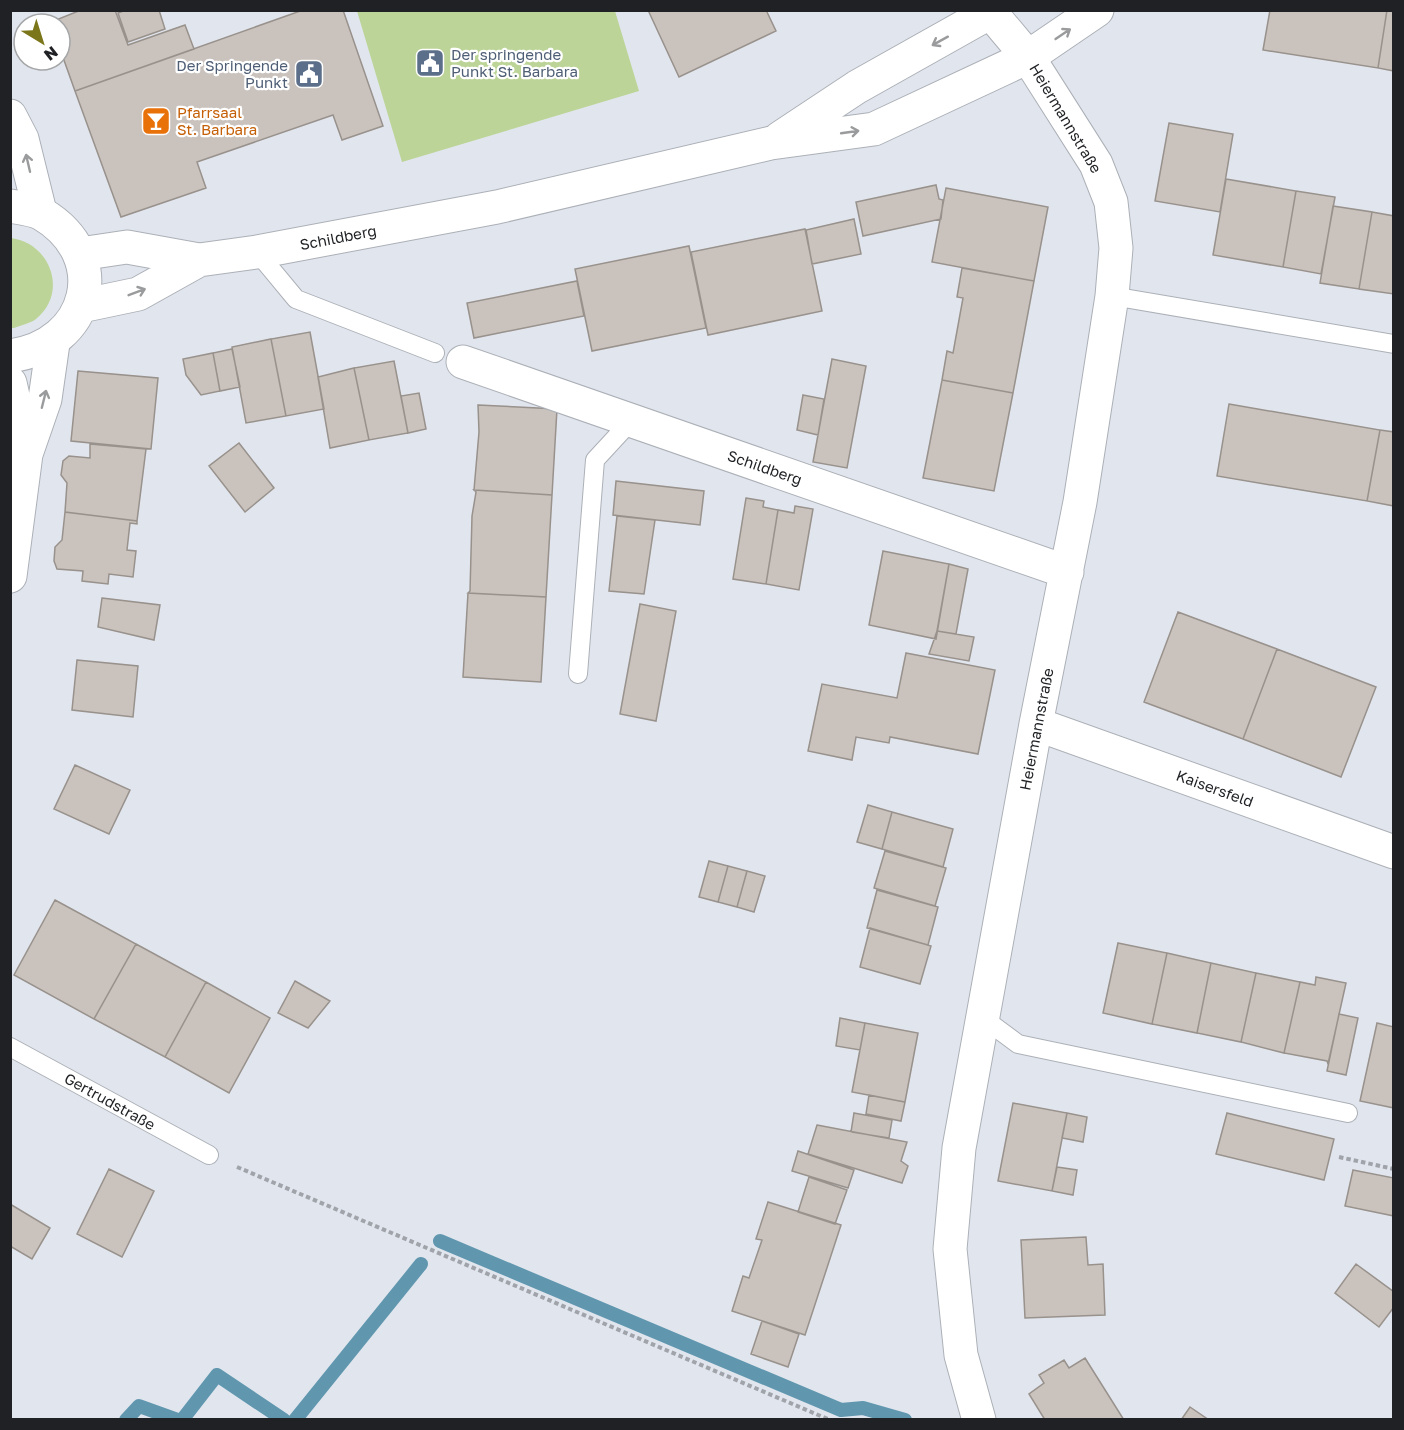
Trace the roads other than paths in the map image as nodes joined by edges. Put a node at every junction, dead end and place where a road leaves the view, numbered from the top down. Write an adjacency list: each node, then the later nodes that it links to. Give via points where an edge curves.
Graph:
1 (1097, 10): 3 (street, Heiermannstraße, one-way to 1)
2 (993, 12): 3 (street, Heiermannstraße); 5 (street, Schildberg, one-way to 5, via 857,87)
3 (1029, 57): 5 (street, Schildberg, one-way to 3, via 874,129); 10 (street, Heiermannstraße, via 1096,164 1111,201 1116,248)
4 (10, 116): 6 (street, one-way to 4, via 22,139)
5 (771, 143): 7 (street, Schildberg, via 497,207)
6 (25, 209): 8 (street, via 64,229)
7 (257, 252): 9 (street, Schildberg); 15 (lane, Schildberg, via 296,299)
8 (80, 254): 9 (street, Schildberg, via 127,247); 11 (street, via 85,280)
9 (199, 260): 11 (street, Schildberg, one-way to 9, via 138,294)
10 (1112, 296): 13 (lane); 19 (street, Heiermannstraße)
11 (81, 306): 12 (street, via 70,327)
12 (53, 343): 14 (street, via 31,353); 18 (street, one-way to 12, via 45,399)
13 (1394, 344)
14 (10, 356)
15 (449, 357): 17 (street, Schildberg)
16 (10, 383): 18 (street)
17 (631, 421): 19 (street, Schildberg); 21 (lane, via 595,460)
18 (26, 454): 20 (street)
19 (1067, 572): 22 (street, Heiermannstraße)
20 (10, 576)
21 (578, 674)
22 (1036, 724): 23 (street, Kaisersfeld); 24 (street, Heiermannstraße)
23 (1394, 852)
24 (982, 1018): 26 (lane, via 1018,1044); 28 (street, Heiermannstraße, via 959,1148 950,1249 961,1355)
25 (10, 1047): 27 (lane, Gertrudstraße)
26 (1348, 1113)
27 (209, 1155)
28 (979, 1419)

